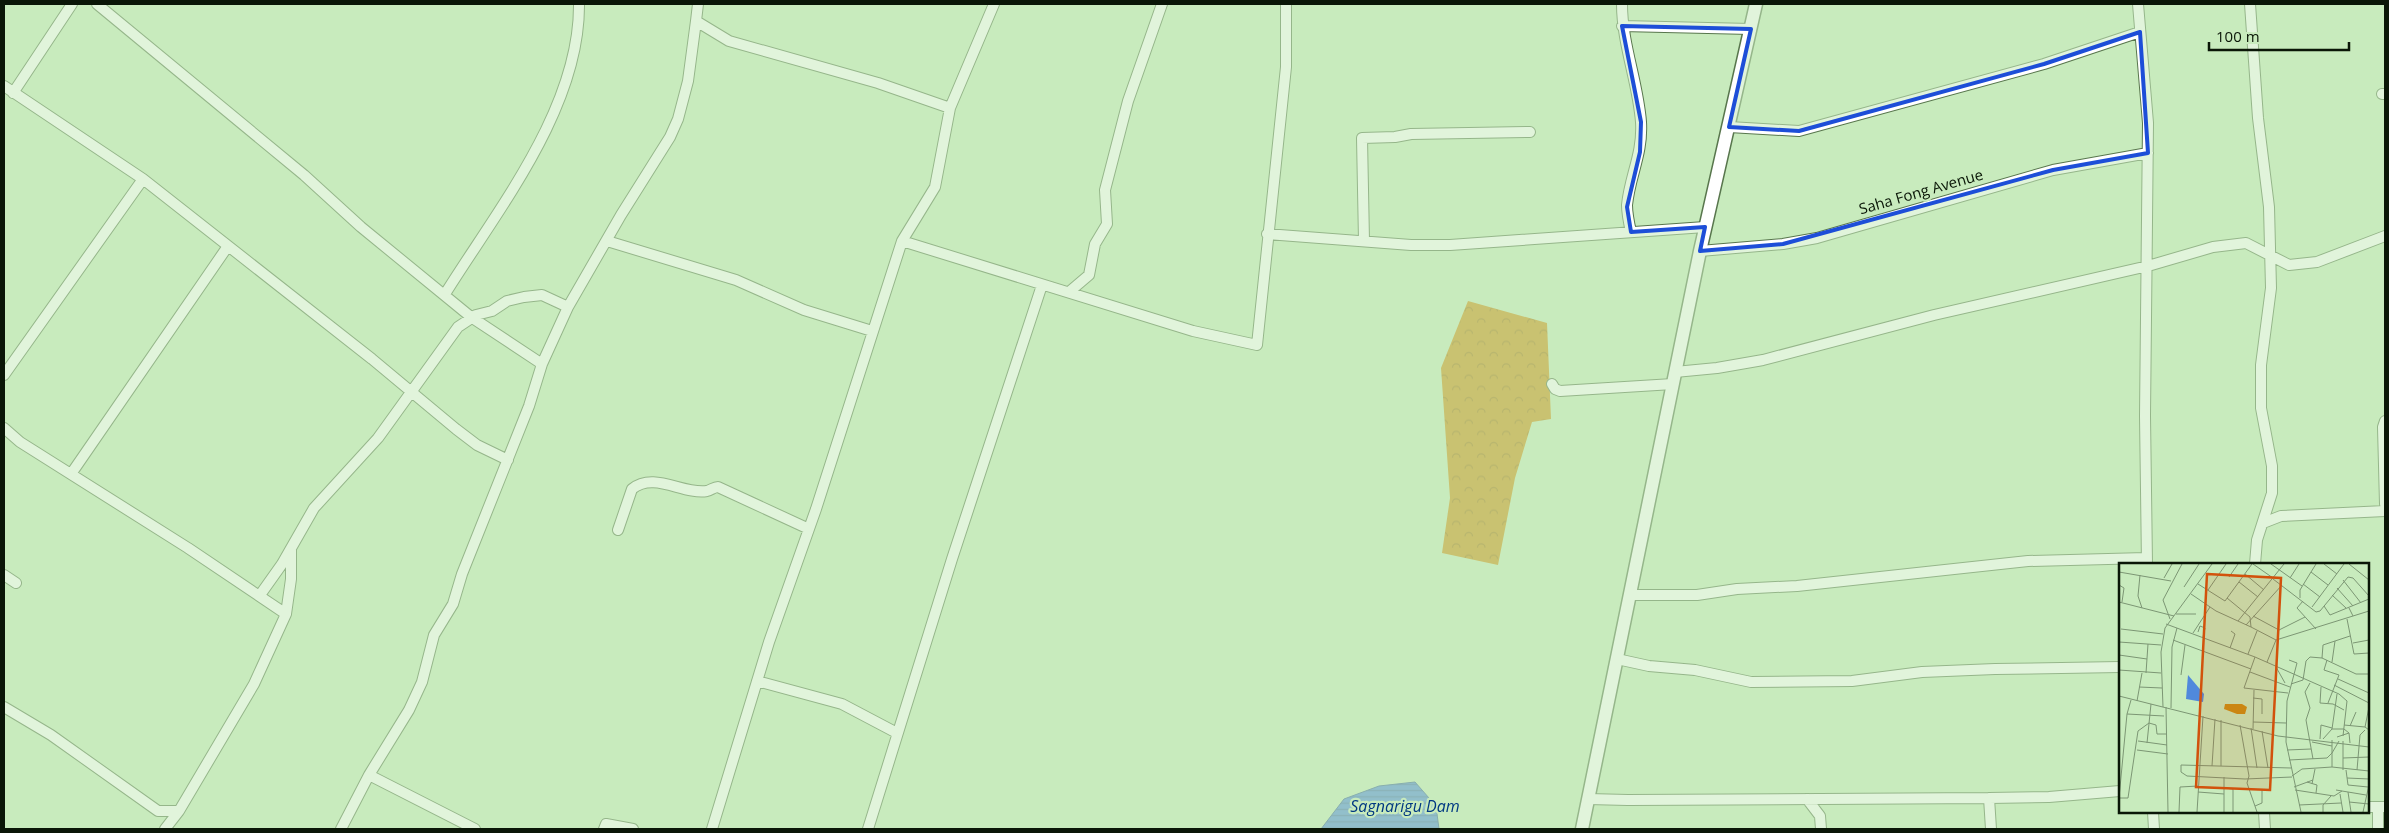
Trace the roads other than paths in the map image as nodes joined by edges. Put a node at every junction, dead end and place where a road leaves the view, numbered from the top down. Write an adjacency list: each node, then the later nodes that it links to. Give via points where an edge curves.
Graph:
1 (72, 4): 17 (street)
2 (97, 4): 36 (street)
3 (579, 4): 36 (street, via 578,40 556,106 516,186)
4 (698, 4): 13 (street)
5 (1002, 4): 12 (street)
6 (1162, 4): 35 (street, via 1128,101 1105,190 1107,224 1094,244 1089,275)
7 (1286, 4): 25 (street, via 1286,67)
8 (1622, 4): 14 (street)
9 (1756, 4): 15 (street)
10 (2138, 4): 16 (street)
11 (2250, 4): 32 (street, via 2258,118 2269,206)
12 (993, 7): 18 (street)
13 (696, 21): 18 (street, via 729,41 878,83); 27 (street, via 688,81 678,119)
14 (1622, 26): 15 (street); 24 (street, via 1641,122 1640,152 1627,207)
15 (1751, 29): 19 (street)
16 (2140, 32): 19 (street, via 2044,64 1799,131); 21 (street)
17 (6, 89): 22 (street)
18 (950, 108): 28 (street, via 935,187)
19 (1729, 127): 23 (street)
20 (1530, 132): 29 (street, via 1362,138)
21 (2148, 153): 31 (street, Saha Fong Avenue, via 2053,170 1816,238); 33 (street)
22 (143, 179): 30 (street); 41 (street)
23 (1705, 227): 24 (street); 31 (street)
24 (1631, 232): 29 (street, via 1450,245)
25 (1267, 234): 29 (street); 35 (street, via 1257,346 1193,331)
26 (2385, 236): 32 (street, via 2317,262 2290,265)
27 (607, 241): 37 (street); 39 (street, via 736,280 804,310)
28 (902, 241): 34 (street); 39 (street)
29 (1364, 241)
30 (228, 246): 44 (street); 48 (street)
31 (1700, 251): 42 (street)
32 (2270, 254): 33 (street, via 2252,245 2237,243); 51 (street, via 2271,288 2261,365 2261,408 2272,466 2272,493)
33 (2148, 266): 42 (street, via 1926,317 1763,360); 55 (street)
34 (1042, 285): 35 (street); 66 (street)
35 (1069, 292)
36 (445, 294): 38 (street)
37 (568, 306): 38 (street, via 542,295 507,301 492,311); 40 (street)
38 (471, 317): 40 (street); 44 (street, via 458,327)
39 (872, 331): 52 (street)
40 (542, 364): 47 (street)
41 (4, 375)
42 (1674, 378): 43 (street, via 1560,391); 60 (street)
43 (1552, 384)
44 (410, 392): 47 (street, via 477,445); 54 (street, via 370,447 314,508)
45 (2385, 421): 49 (street)
46 (4, 428): 48 (street)
47 (508, 460): 67 (street, via 453,604 434,635 422,682 410,710)
48 (71, 474): 59 (street)
49 (2385, 504)
50 (2385, 511): 51 (street, via 2281,516)
51 (2264, 523): 56 (street, via 2257,540)
52 (809, 529): 53 (street, via 718,487 705,491 650,483 632,489); 64 (street)
53 (618, 530)
54 (291, 549): 59 (street); 61 (street)
55 (2146, 561): 60 (street, via 2028,561 1705,594)
56 (2255, 563)
57 (4, 575): 58 (street)
58 (16, 583)
59 (260, 595): 61 (street)
60 (1630, 595): 62 (street)
61 (286, 614): 74 (street, via 254,684)
62 (1617, 659): 63 (street, via 1752,682 1852,681 1931,672); 70 (street)
63 (2119, 667)
64 (758, 681): 66 (street, via 842,704); 82 (street)
65 (4, 707): 73 (street, via 51,735)
66 (897, 733): 83 (street)
67 (369, 775): 78 (street); 79 (street)
68 (2119, 791): 69 (street)
69 (1989, 798): 71 (street); 86 (street)
70 (1588, 799): 71 (street); 84 (street)
71 (1807, 799): 85 (street, via 1820,816)
72 (2377, 807): 89 (street)
73 (158, 811): 74 (street); 77 (street)
74 (179, 811): 77 (street)
75 (2153, 813): 87 (street)
76 (2264, 813): 88 (street)
77 (165, 829)
78 (341, 829)
79 (475, 829)
80 (604, 829): 81 (street, via 606,824)
81 (633, 829)
82 (712, 829)
83 (868, 829)
84 (1582, 829)
85 (1821, 829)
86 (1991, 829)
87 (2154, 829)
88 (2265, 829)
89 (2378, 829)

